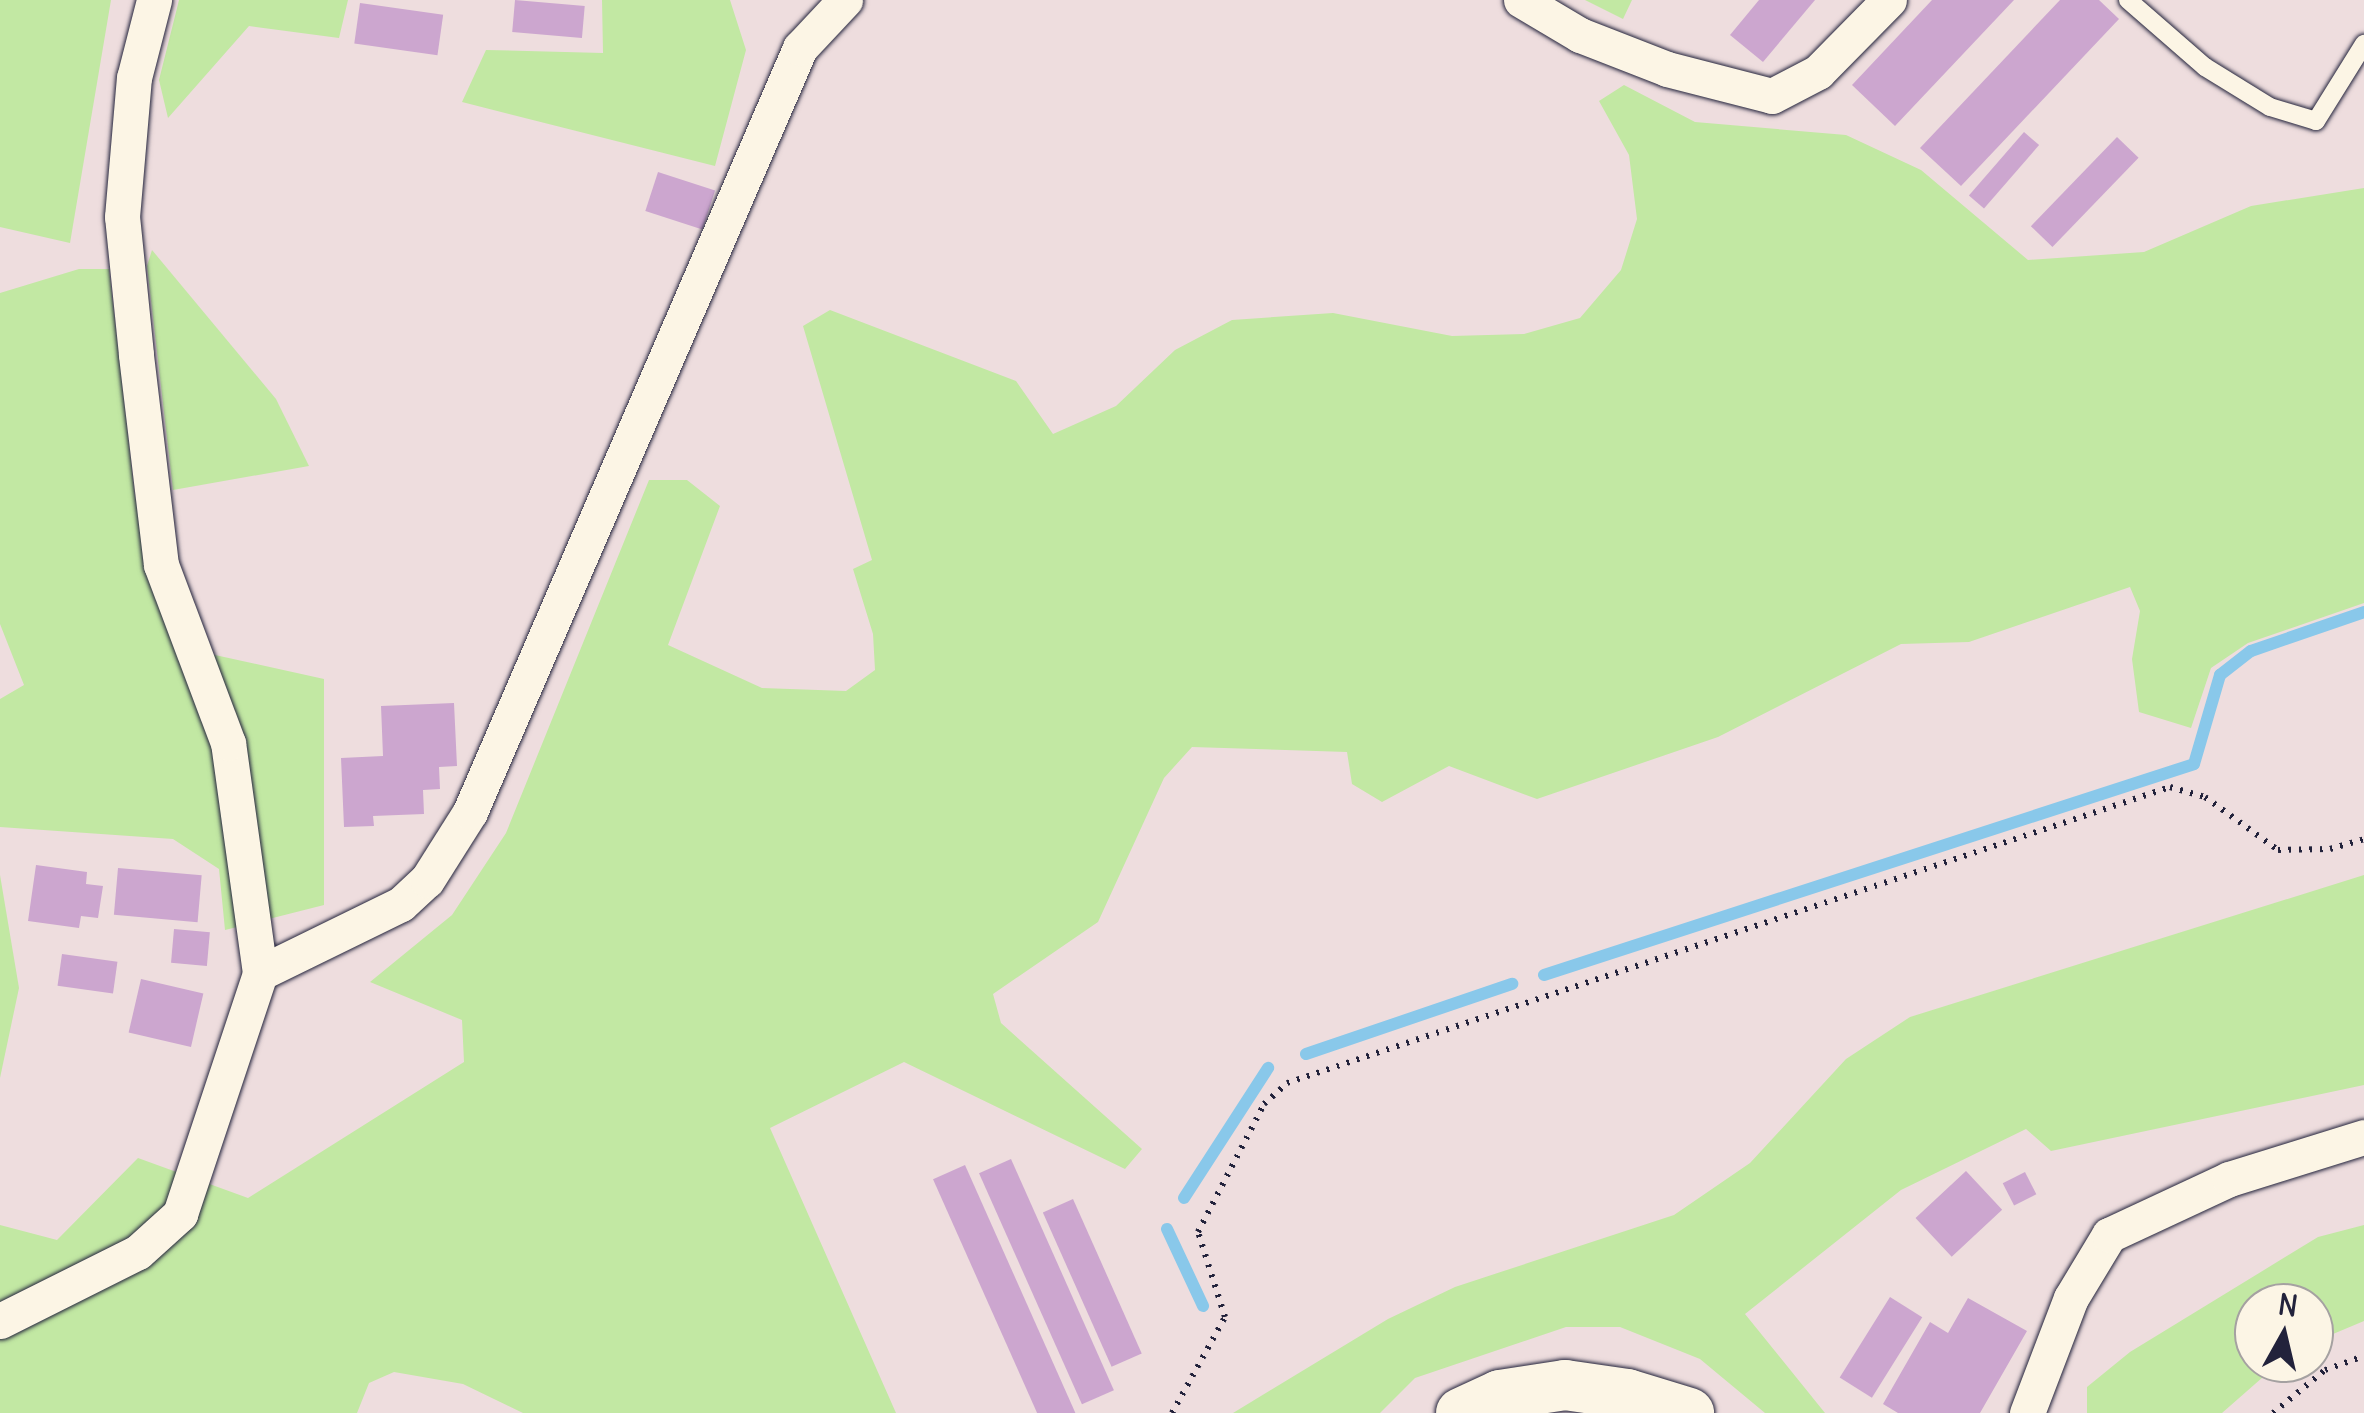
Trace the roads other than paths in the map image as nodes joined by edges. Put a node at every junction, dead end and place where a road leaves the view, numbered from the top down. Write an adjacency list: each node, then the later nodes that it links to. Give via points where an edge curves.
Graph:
1 (154, 0): 7 (street, via 134,78 122,217 136,354 161,565 228,743)
2 (845, 0): 7 (street, via 800,48 470,812 427,880 401,904)
3 (1521, 0): 4 (street, via 1632,56 1772,96 1818,72)
4 (1889, 0)
5 (2128, 0): 6 (lane, via 2205,67 2270,107 2316,121)
6 (2364, 44)
7 (260, 973): 9 (street, via 180,1214 138,1252)
8 (2364, 1137): 12 (street, via 2229,1179 2108,1235 2071,1298)
9 (0, 1321)
10 (1460, 1413): 11 (main road, via 1500,1395 1566,1385)
11 (1689, 1413)
12 (2026, 1413)

